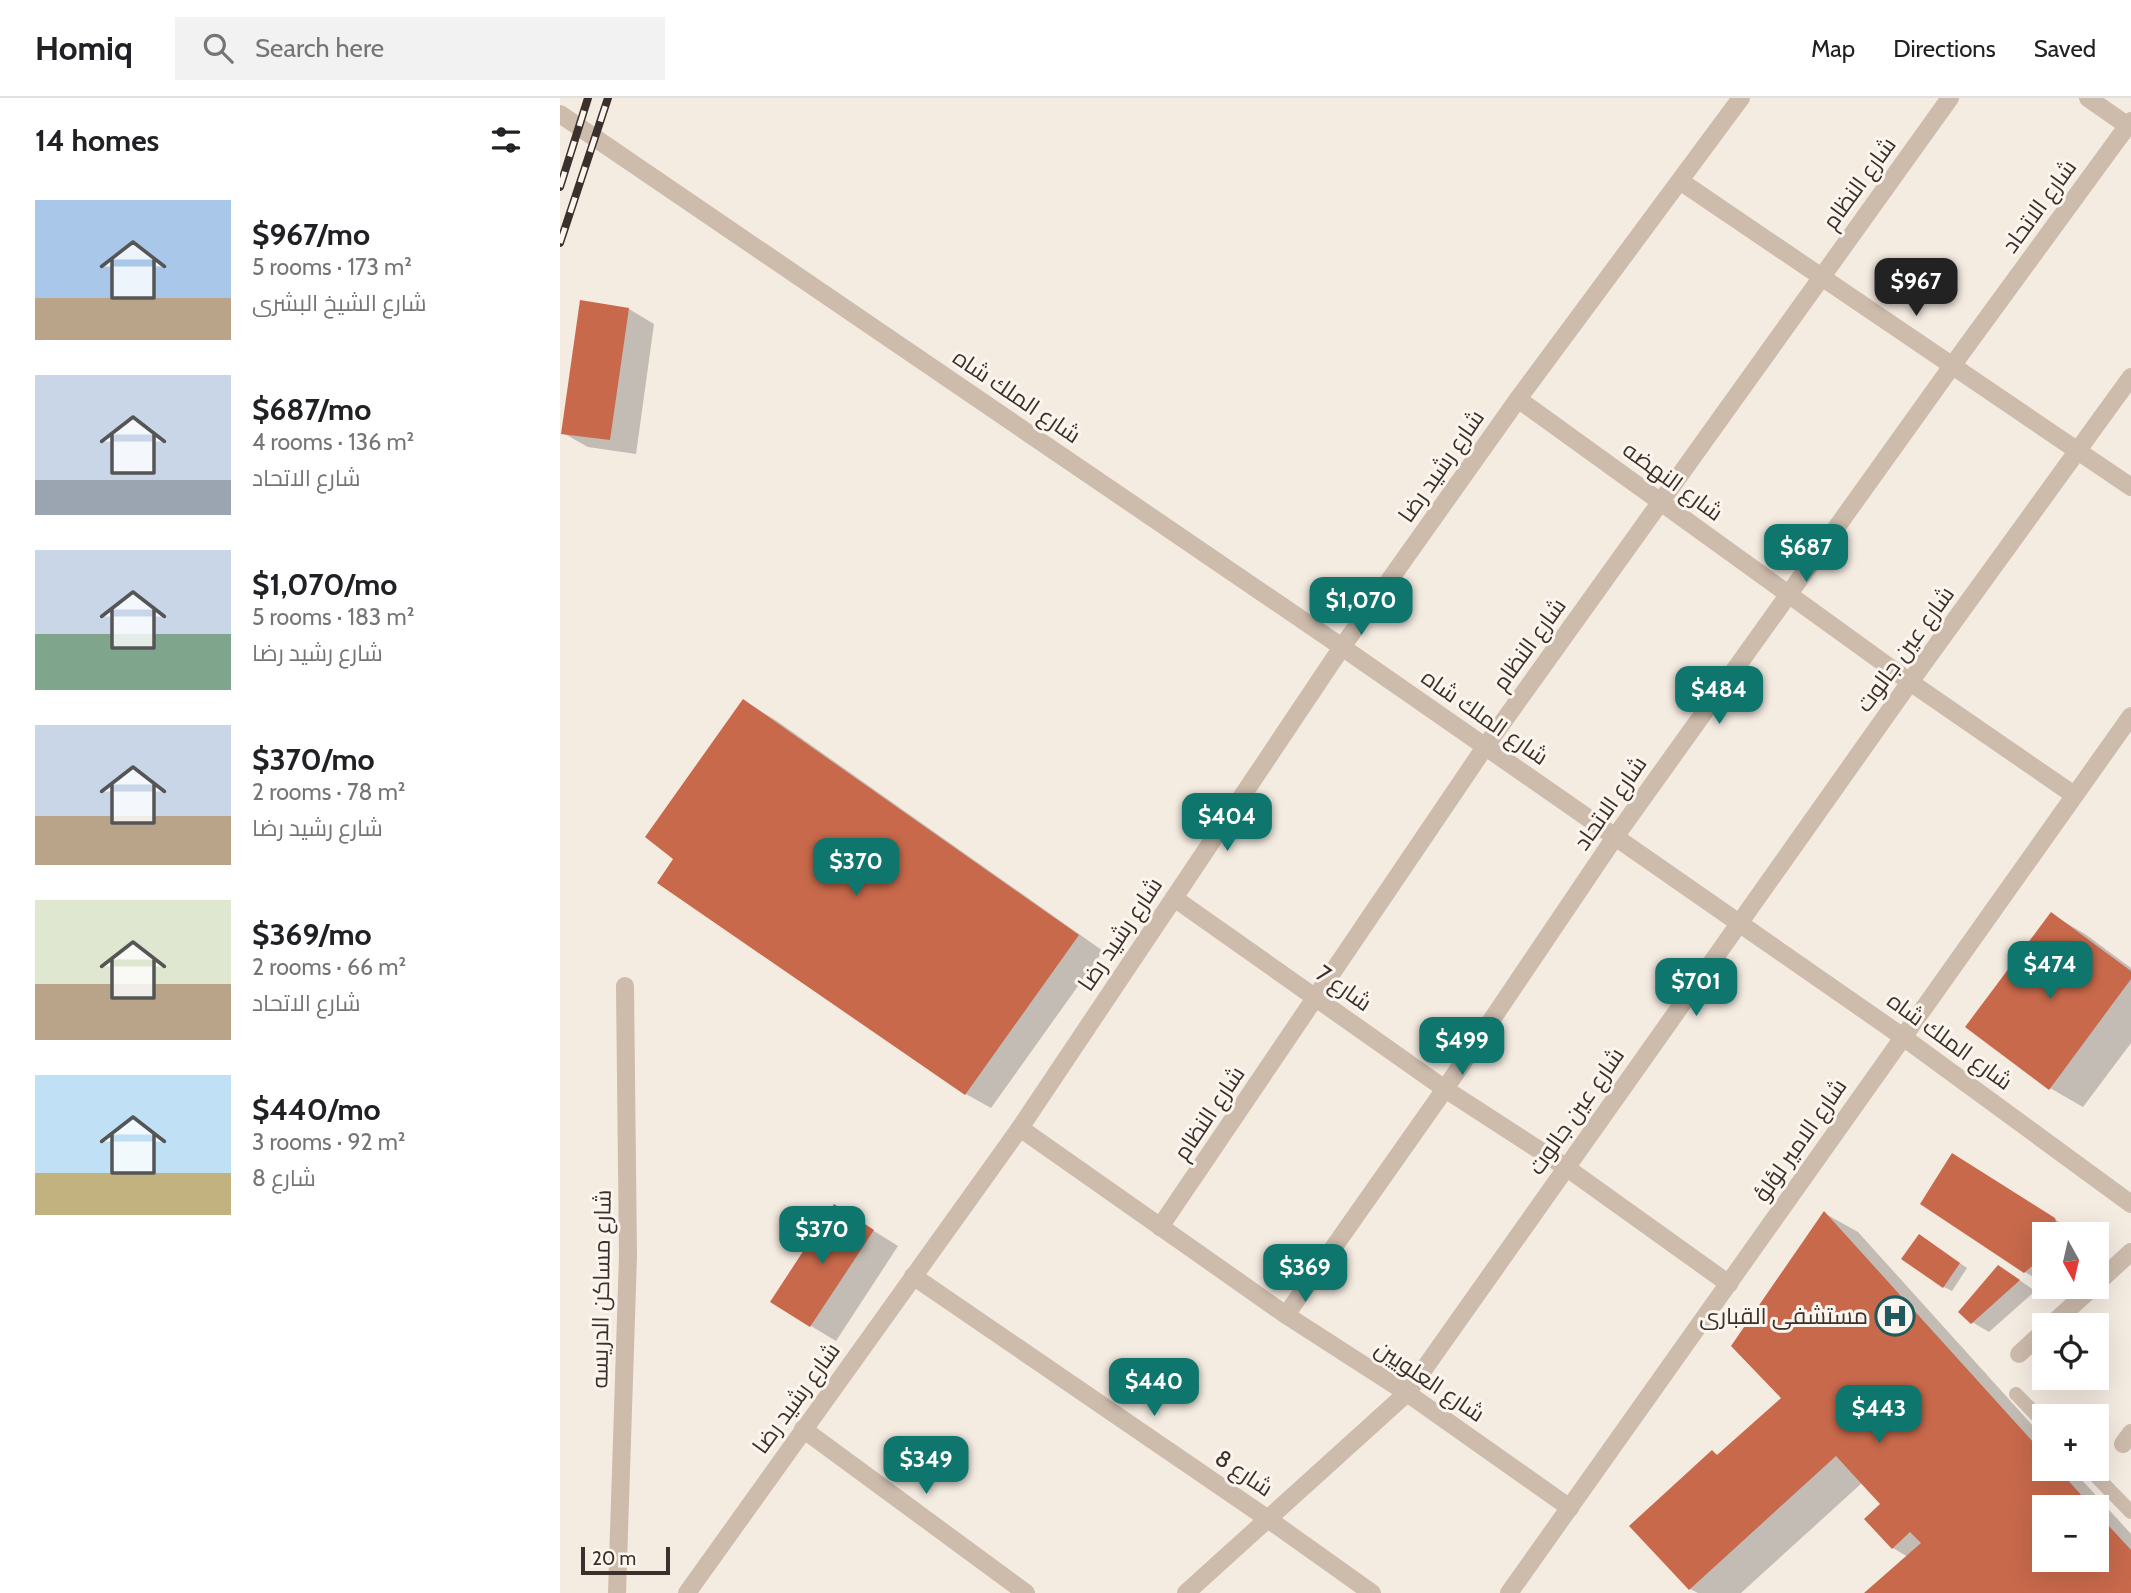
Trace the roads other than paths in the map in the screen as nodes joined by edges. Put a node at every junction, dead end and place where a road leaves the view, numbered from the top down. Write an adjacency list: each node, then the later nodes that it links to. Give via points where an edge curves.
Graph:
1 (1741, 98): 6 (street, شارع رشيد رضا)
2 (1950, 98): 7 (street, شارع النظام)
3 (2088, 98): 5 (street)
4 (560, 114): 15 (street, شارع الملك شاه)
5 (2130, 125): 8 (street, شارع الاتحاد)
6 (1680, 181): 7 (street); 10 (street, شارع رشيد رضا)
7 (1822, 277): 8 (street); 13 (street, شارع النظام)
8 (1952, 366): 11 (street); 14 (street, شارع الاتحاد)
9 (2131, 377): 11 (street, شارع عين جالوت)
10 (1518, 399): 13 (street, شارع النهضه); 15 (street, شارع رشيد رضا)
11 (2078, 452): 12 (street); 16 (street, شارع عين جالوت)
12 (2131, 487)
13 (1661, 503): 14 (street, شارع النهضه); 18 (street, شارع النظام)
14 (1789, 595): 16 (street, شارع النهضه); 20 (street, شارع الاتحاد)
15 (1342, 648): 18 (street, شارع الملك شاه); 21 (street, شارع رشيد رضا)
16 (1910, 682): 19 (street, شارع النهضه); 22 (street, شارع عين جالوت)
17 (2131, 716): 19 (street, شارع الامير لؤلؤ)
18 (1485, 747): 20 (street, شارع الملك شاه); 24 (street, شارع النظام)
19 (2074, 795): 25 (street, شارع الامير لؤلؤ)
20 (1615, 837): 22 (street, شارع الملك شاه); 26 (street, شارع الاتحاد)
21 (1174, 898): 24 (street, شارع 7); 27 (street, شارع رشيد رضا)
22 (1739, 923): 25 (street, شارع الملك شاه); 28 (street, شارع عين جالوت)
23 (625, 985): 49 (street, شارع مساكن الدريسه, via 628,1256)
24 (1317, 999): 26 (street, شارع 7); 30 (street, شارع النظام)
25 (1903, 1037): 29 (street, شارع الملك شاه); 34 (street, شارع الامير لؤلؤ)
26 (1445, 1089): 28 (street, شارع 7); 37 (street, شارع الاتحاد)
27 (1020, 1128): 30 (street, شارع العلويين); 33 (street, شارع رشيد رضا)
28 (1567, 1168): 34 (street, شارع 7); 40 (street, شارع عين جالوت)
29 (2131, 1204)
30 (1160, 1227): 37 (street, شارع العلويين)
31 (2131, 1252): 32 (street)
32 (2109, 1272)
33 (914, 1276): 43 (street, شارع رشيد رضا); 47 (street, شارع 8)
34 (1729, 1284): 45 (street, شارع الامير لؤلؤ)
35 (2080, 1299): 36 (street)
36 (2064, 1313)
37 (1286, 1315): 40 (street, شارع العلويين)
38 (2032, 1342): 39 (street)
39 (2020, 1354)
40 (1407, 1392): 45 (street, شارع العلويين); 47 (street, شارع عين جالوت)
41 (2016, 1394): 42 (lane)
42 (2032, 1411)
43 (803, 1429): 48 (street, شارع رشيد رضا); 50 (street)
44 (2101, 1481): 46 (lane)
45 (1570, 1508): 53 (street, شارع الامير لؤلؤ)
46 (2131, 1512)
47 (1268, 1519): 51 (street, شارع عين جالوت); 52 (street, شارع 8)
48 (691, 1592)
49 (617, 1593)
50 (1026, 1593)
51 (1186, 1593)
52 (1372, 1593)
53 (1509, 1593)

